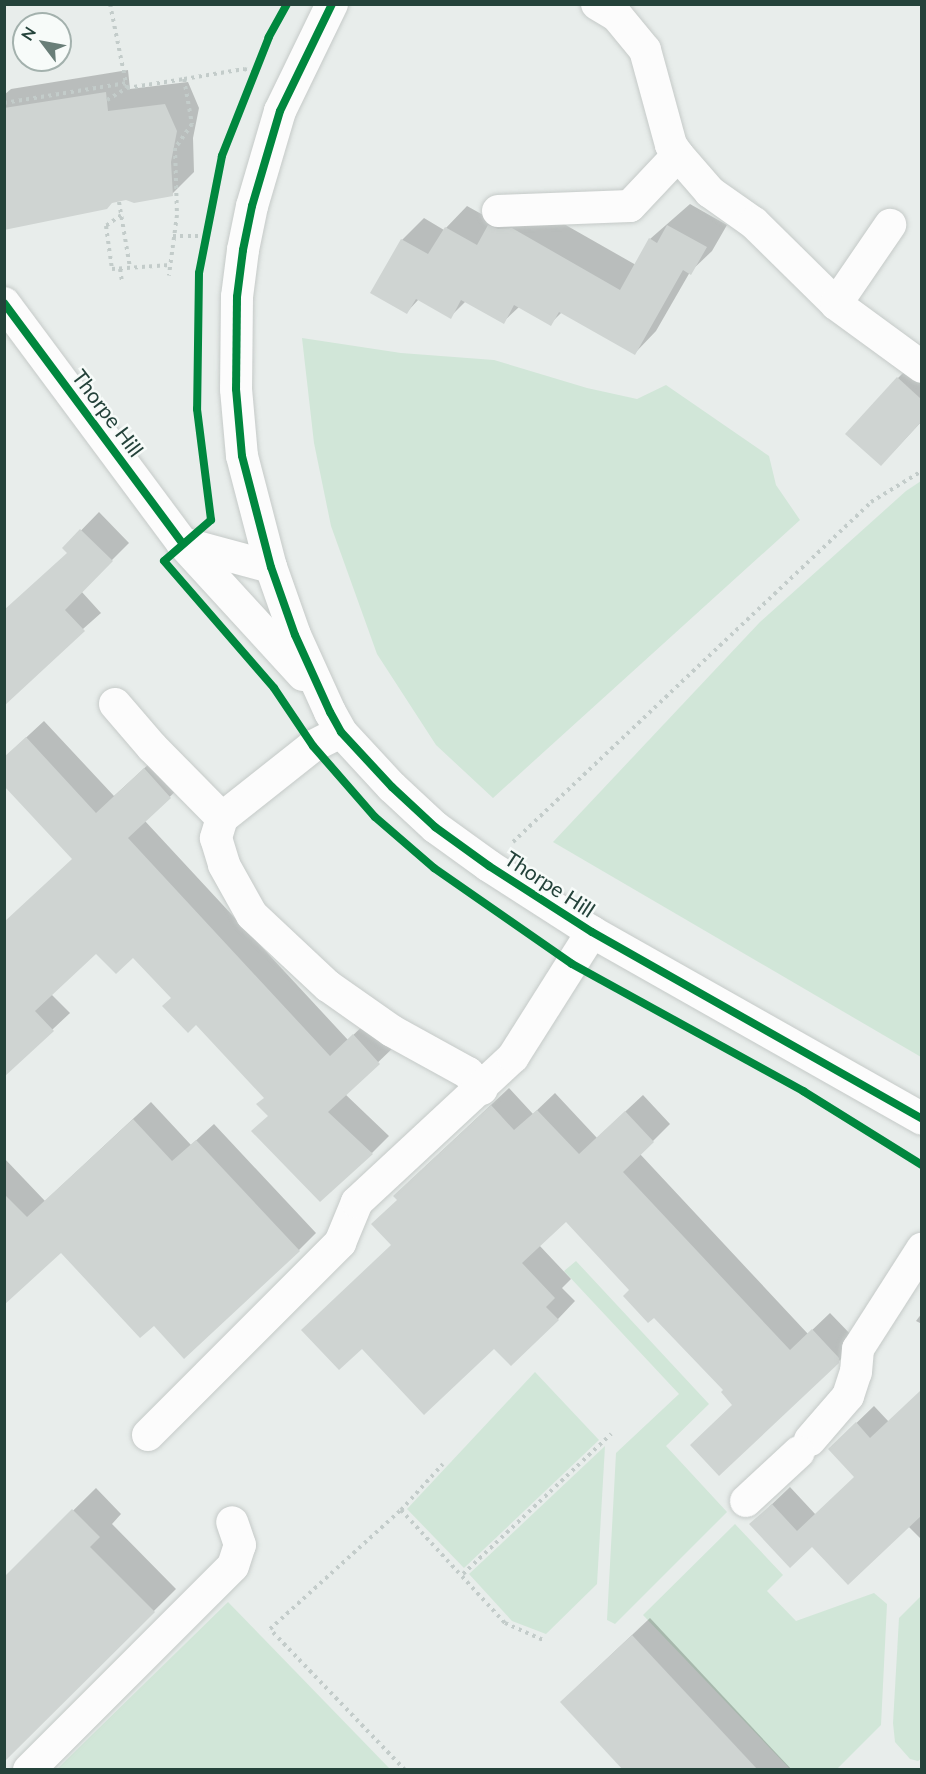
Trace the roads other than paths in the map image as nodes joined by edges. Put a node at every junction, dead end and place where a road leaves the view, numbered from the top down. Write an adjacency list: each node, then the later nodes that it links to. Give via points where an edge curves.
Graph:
1 (332, 4): 10 (street, Thorpe Hill, via 277,122 252,206 237,297 236,389 242,456)
2 (597, 4): 3 (street, via 617,16 645,50 671,145)
3 (678, 155): 4 (street, via 630,206); 7 (street, via 710,192 754,223)
4 (498, 211)
5 (890, 225): 7 (street)
6 (4, 303): 9 (street, Thorpe Hill)
7 (836, 304): 8 (street)
8 (921, 367)
9 (182, 543): 10 (street); 11 (street, Thorpe Hill)
10 (271, 567): 11 (street, Thorpe Hill)
11 (320, 693): 13 (street, Thorpe Hill)
12 (115, 704): 14 (street)
13 (341, 732): 14 (street, via 313,746); 15 (street, Thorpe Hill, via 435,827)
14 (222, 818): 16 (street, via 216,838 224,865 252,915 328,986 392,1031 468,1073)
15 (592, 932): 16 (street, via 513,1057); 17 (street, Thorpe Hill)
16 (482, 1089): 19 (street, via 357,1202 340,1243)
17 (921, 1119)
18 (921, 1249): 20 (street, via 858,1349 848,1396 804,1446)
19 (148, 1435)
20 (746, 1501)
21 (232, 1522): 22 (street, via 240,1545 233,1566)
22 (29, 1770)

